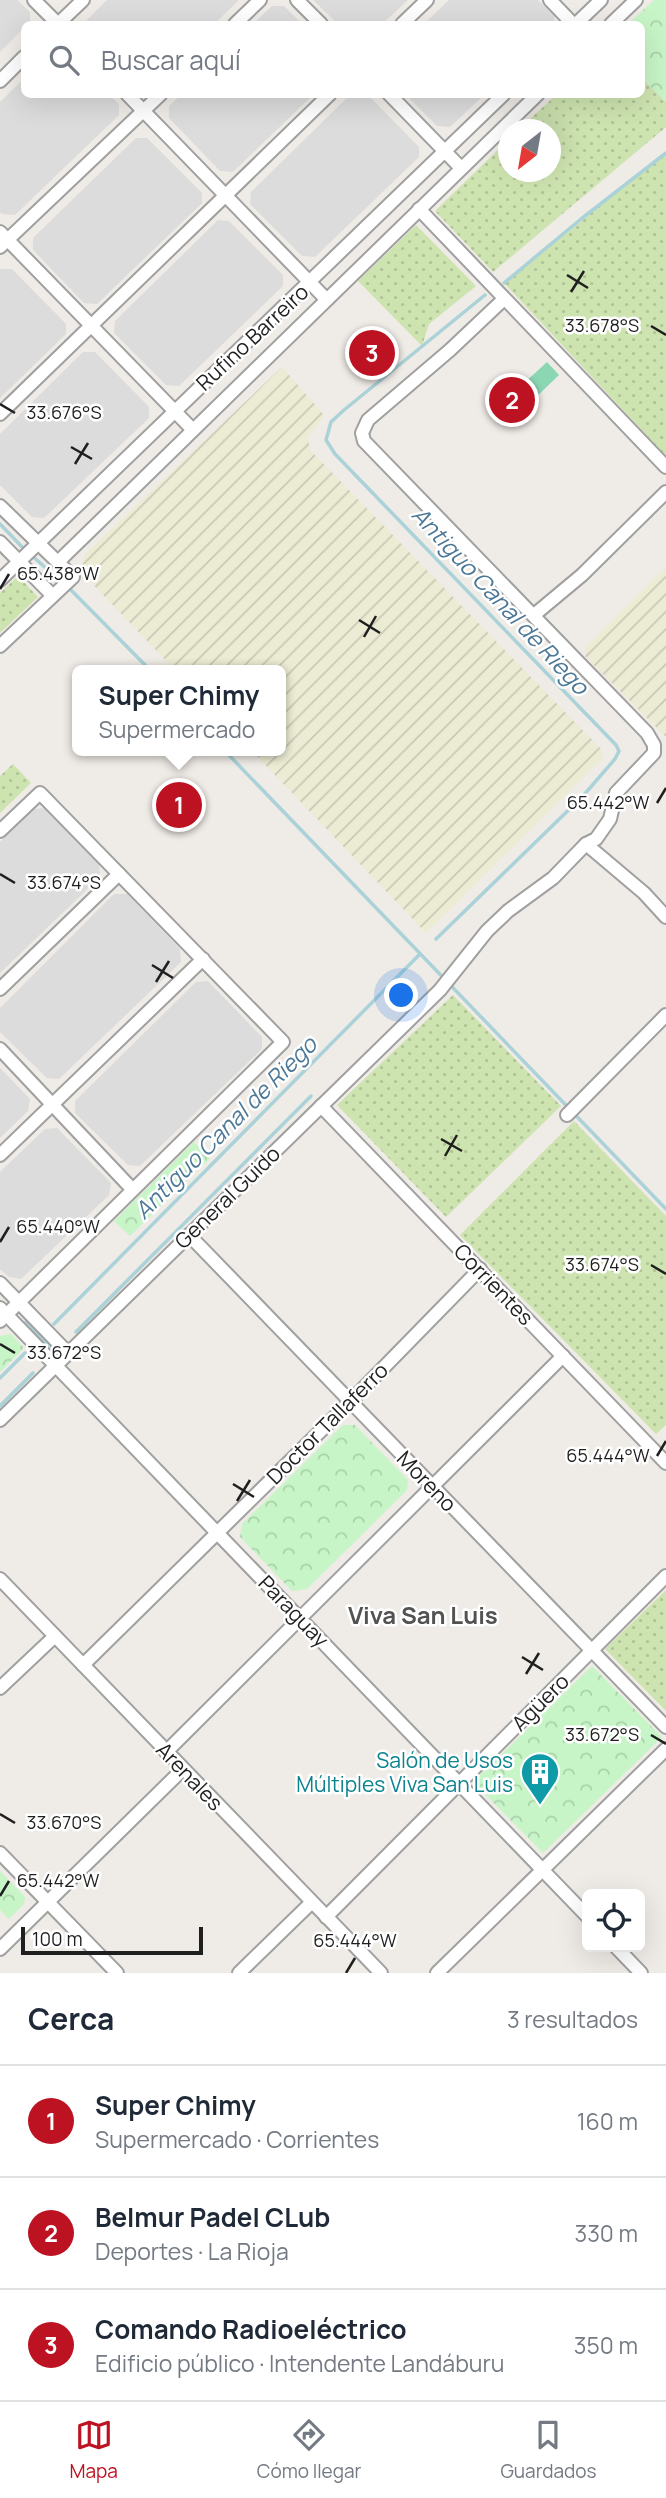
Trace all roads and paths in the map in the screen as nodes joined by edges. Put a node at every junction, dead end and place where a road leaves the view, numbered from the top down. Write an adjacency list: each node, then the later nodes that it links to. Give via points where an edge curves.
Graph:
1 (34, 0): 9 (street)
2 (83, 0): 10 (street)
3 (260, 0): 11 (street)
4 (297, 0): 12 (street)
5 (427, 0): 13 (street)
6 (550, 0): 14 (street)
7 (601, 0): 15 (street)
8 (636, 0): 16 (street)
9 (55, 21)
10 (61, 21)
11 (238, 21)
12 (318, 21)
13 (405, 21)
14 (572, 21)
15 (578, 21)
16 (614, 21)
17 (21, 60): 18 (street)
18 (0, 81)
19 (131, 98): 25 (street)
20 (157, 98): 25 (street)
21 (326, 98): 28 (street)
22 (393, 98): 26 (street)
23 (500, 98): 26 (street, Rufino Barreiro)
24 (534, 98): 27 (street, Rufino Barreiro)
25 (144, 111): 28 (street); 30 (street)
26 (445, 152): 27 (street); 31 (street, Rufino Barreiro)
27 (461, 168): 29 (street, Rufino Barreiro)
28 (226, 196): 31 (street); 34 (street)
29 (419, 209): 32 (street, Rufino Barreiro); 33 (street)
30 (2, 240): 34 (street)
31 (310, 282): 32 (street); 35 (street, Rufino Barreiro)
32 (326, 299): 37 (street, Rufino Barreiro)
33 (504, 299): 38 (street); 47 (street, via 368,421 362,433 364,441)
34 (91, 326): 35 (street); 36 (street)
35 (174, 411): 37 (street); 42 (street, Rufino Barreiro)
36 (0, 414)
37 (193, 430): 44 (street, Rufino Barreiro)
38 (666, 467)
39 (666, 492): 47 (street)
40 (0, 506): 42 (street)
41 (0, 542): 43 (street)
42 (37, 545): 43 (street, Rufino Barreiro); 44 (street)
43 (19, 561): 45 (street, Rufino Barreiro); 46 (street)
44 (58, 562): 46 (street, via 73,577)
45 (0, 580)
46 (52, 595): 48 (street)
47 (534, 615): 50 (street, General Guido, via 654,745 654,753 616,793 605,829)
48 (0, 646)
49 (0, 831): 51 (street, via 40,793)
50 (586, 844): 52 (street); 58 (street, General Guido, via 553,878 487,931 443,987)
51 (119, 874): 53 (street); 54 (street)
52 (666, 916)
53 (203, 959): 57 (street); 61 (street, via 283,1042)
54 (0, 989)
55 (666, 1015): 59 (street)
56 (0, 1049): 57 (street)
57 (52, 1104): 60 (street); 61 (street)
58 (321, 1106): 62 (street, General Guido); 63 (street, Corrientes)
59 (567, 1115)
60 (0, 1155)
61 (132, 1189): 65 (street)
62 (189, 1235): 67 (street, General Guido); 70 (street, Moreno)
63 (480, 1269): 68 (street, Corrientes); 70 (street, Doctor Tallaferro)
64 (0, 1283): 65 (street)
65 (19, 1303): 66 (street); 67 (street)
66 (2, 1315): 69 (street, Paraguay)
67 (67, 1352): 69 (street, General Guido)
68 (563, 1356): 72 (street, Corrientes); 73 (street)
69 (55, 1364): 71 (street, General Guido); 74 (street, Paraguay)
70 (350, 1402): 73 (street, Moreno); 74 (street, Doctor Tallaferro)
71 (0, 1420)
72 (666, 1463)
73 (432, 1487): 77 (street); 79 (street, Moreno)
74 (217, 1531): 77 (street, Paraguay); 80 (street, Doctor Tallaferro)
75 (666, 1576): 79 (street, Agüero)
76 (0, 1579): 78 (street, Arenales)
77 (301, 1618): 84 (street); 86 (street, Paraguay)
78 (55, 1636): 80 (street, Arenales); 81 (street)
79 (592, 1651): 82 (street, Moreno); 86 (street, Agüero)
80 (83, 1665): 84 (street, Arenales)
81 (0, 1688)
82 (666, 1727)
83 (666, 1749): 88 (street)
84 (166, 1752): 85 (street, Arenales)
85 (183, 1769): 89 (street); 90 (street, Arenales)
86 (460, 1783): 88 (street, Paraguay); 92 (street, Agüero)
87 (0, 1853): 89 (street)
88 (543, 1870): 91 (street, Paraguay); 98 (street)
89 (48, 1902): 93 (street); 95 (street)
90 (312, 1902): 92 (street, Arenales); 96 (street)
91 (582, 1911)
92 (326, 1917): 97 (street, Arenales)
93 (0, 1949)
94 (621, 1952): 99 (street)
95 (117, 1973)
96 (239, 1973)
97 (381, 1973)
98 (437, 1973)
99 (641, 1973)

